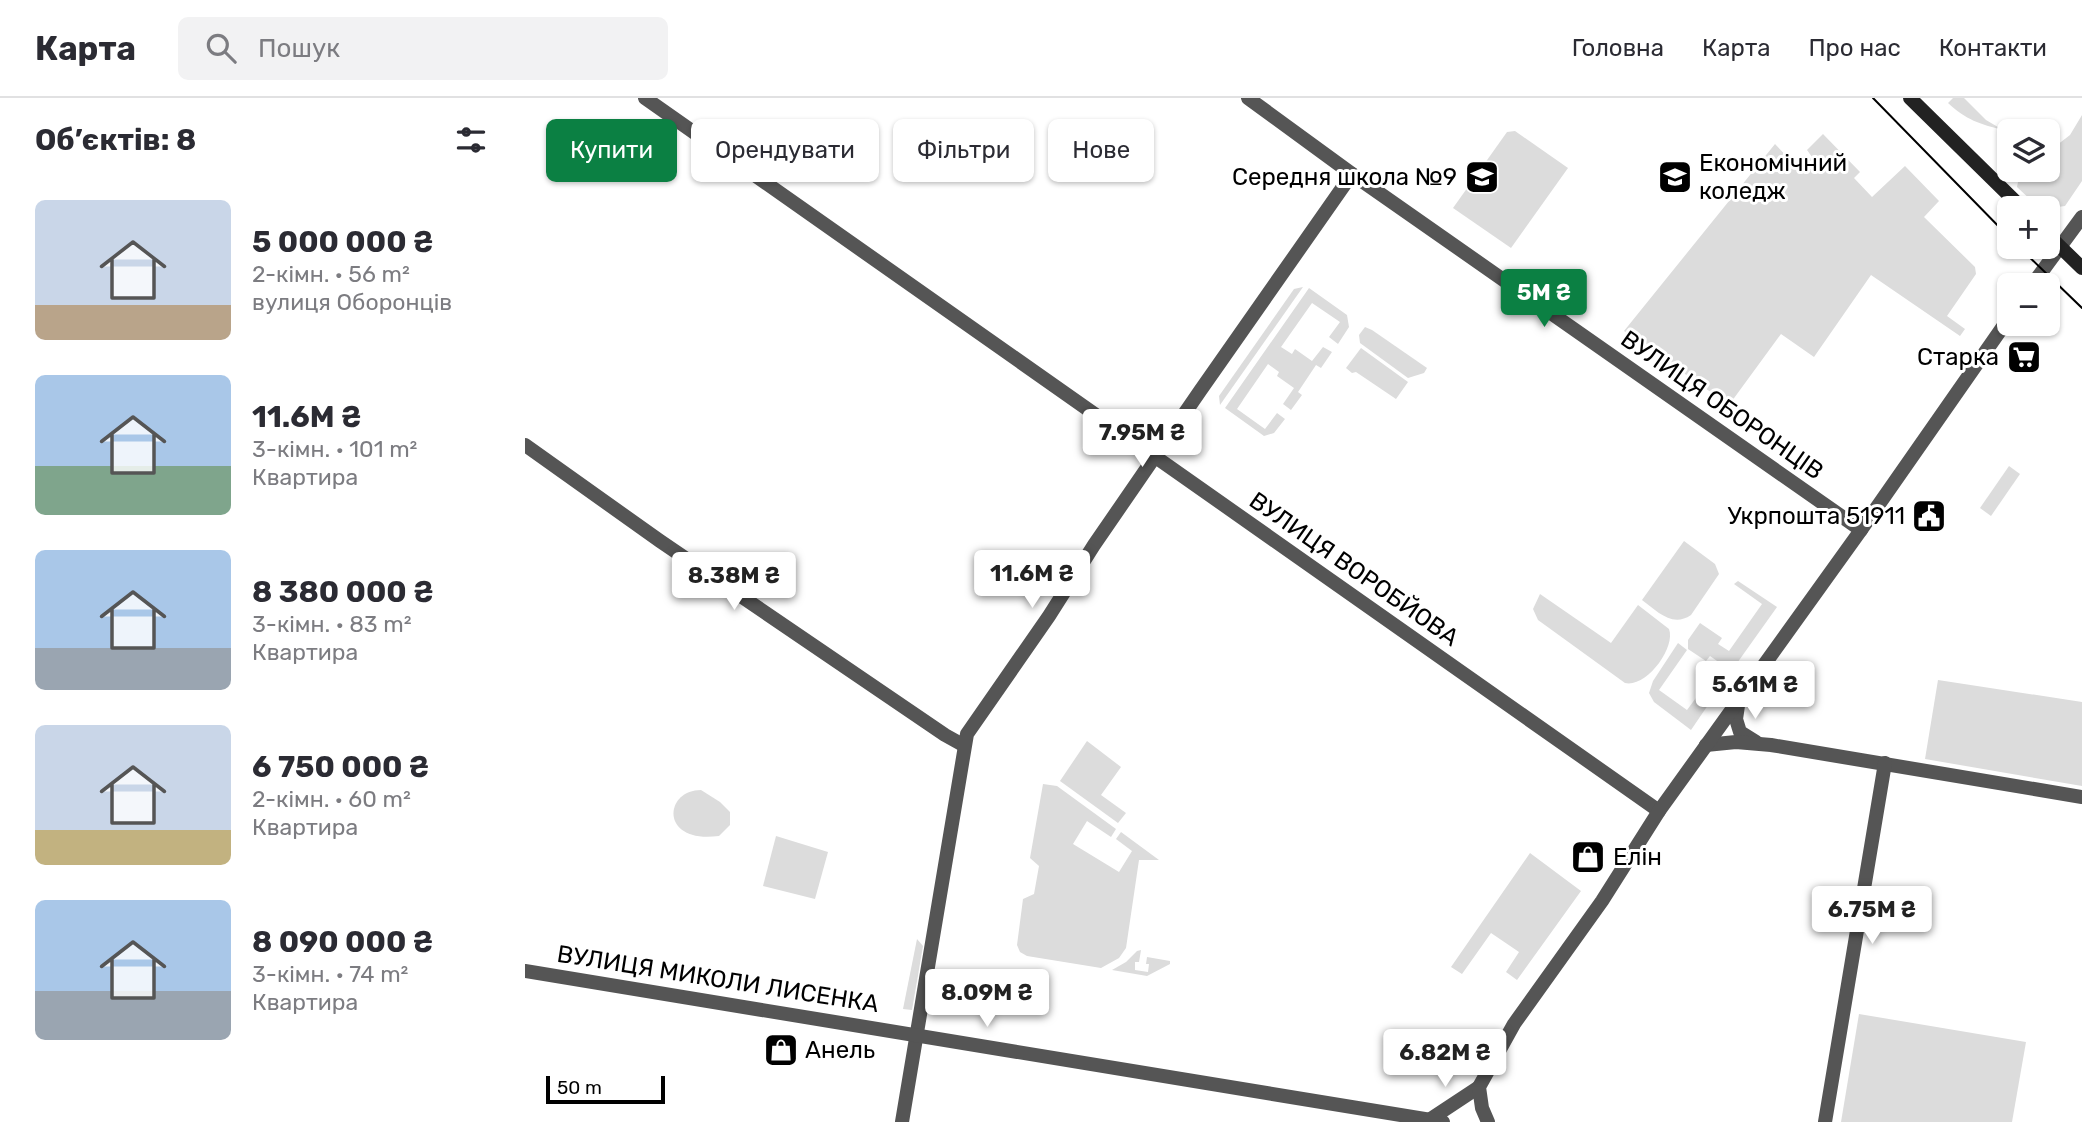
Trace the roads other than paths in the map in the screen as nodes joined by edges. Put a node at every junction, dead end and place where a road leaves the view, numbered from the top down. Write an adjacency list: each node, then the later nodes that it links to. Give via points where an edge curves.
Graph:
1 (645, 98): 11 (street, ВУЛИЦЯ ВОРОБЙОВА)
2 (1248, 98): 4 (street, ВУЛИЦЯ ОБОРОНЦІВ)
3 (1910, 98): 5 (main road)
4 (1352, 174): 11 (street); 12 (street, ВУЛИЦЯ ОБОРОНЦІВ)
5 (2010, 196)
6 (2082, 217): 7 (street)
7 (2060, 245): 8 (main road)
8 (2082, 268)
9 (1997, 335): 12 (street)
10 (525, 445): 15 (street)
11 (1156, 457): 15 (street, via 975,720); 19 (street, ВУЛИЦЯ ВОРОБЙОВА)
12 (1861, 530): 13 (street)
13 (1741, 694): 14 (street); 16 (street, via 1736,719 1740,732)
14 (1706, 744): 16 (street); 19 (street)
15 (963, 745): 21 (street)
16 (1771, 745): 17 (street)
17 (1885, 763): 18 (street); 26 (street)
18 (2082, 797)
19 (1659, 811): 22 (street, via 1602,901 1514,1024)
20 (525, 971): 21 (street, ВУЛИЦЯ МИКОЛИ ЛИСЕНКА)
21 (917, 1035): 23 (street, ВУЛИЦЯ МИКОЛИ ЛИСЕНКА); 24 (street)
22 (1479, 1087): 23 (street); 25 (street)
23 (1436, 1121)
24 (902, 1122)
25 (1488, 1122)
26 (1825, 1122)

